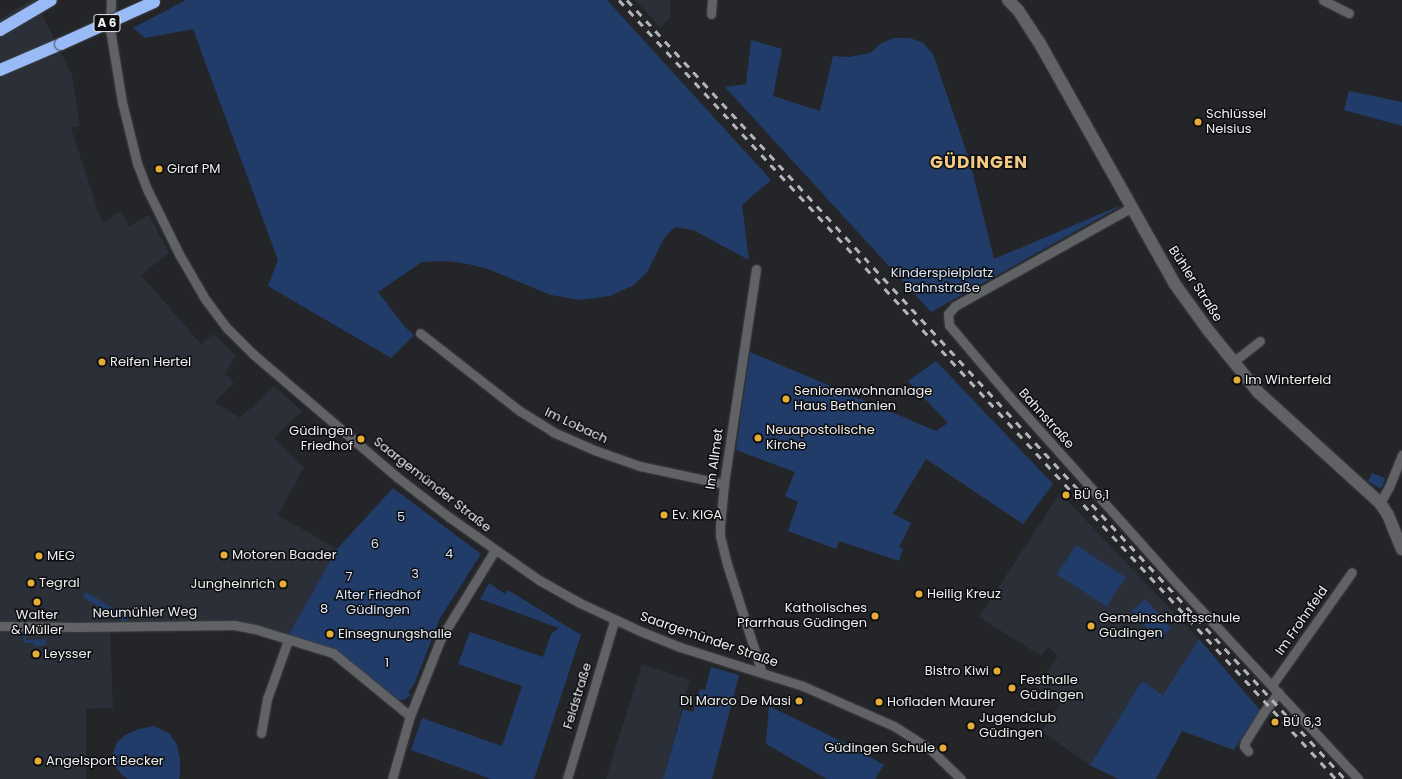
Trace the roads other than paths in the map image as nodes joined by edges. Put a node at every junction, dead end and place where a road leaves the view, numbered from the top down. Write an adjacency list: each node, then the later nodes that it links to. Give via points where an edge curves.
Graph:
1 (51, 0): 9 (highway)
2 (111, 0): 20 (street, Saargemünder Straße, via 110,29 137,163 163,223 215,313 253,354 396,477)
3 (712, 0): 8 (street)
4 (1008, 0): 11 (main road, Bühler Straße, via 1018,10 1039,42)
5 (1323, 0): 7 (street)
6 (156, 1): 10 (highway, A 6, bridge)
7 (1349, 13)
8 (711, 14)
9 (0, 30)
10 (0, 70)
11 (1132, 208): 15 (main road, Bühler Straße, via 1174,283); 26 (street, Bahnstraße, via 955,306 948,314 949,325 1178,585)
12 (756, 269): 17 (street, Im Allmet)
13 (420, 333): 17 (street, Im Lobach, via 520,411 553,432 625,462)
14 (1260, 341): 15 (street)
15 (1233, 362): 18 (main road, Bühler Straße, via 1258,392)
16 (1402, 455): 18 (street, via 1390,487)
17 (724, 484): 25 (street, Im Allmet, via 720,536)
18 (1380, 503): 19 (main road, Bühler Straße, via 1388,515)
19 (1402, 549)
20 (496, 550): 22 (street, Saargemünder Straße, via 553,588); 28 (street, via 441,638)
21 (1352, 572): 26 (street, Im Frohnfeld)
22 (614, 621): 25 (street, Saargemünder Straße, via 680,647); 32 (street, Feldstraße)
23 (0, 626): 24 (street, Neumühler Weg, via 234,625)
24 (288, 640): 28 (street, Neumühler Weg, via 333,653); 29 (street, via 268,699)
25 (762, 673): 33 (street, Saargemünder Straße, via 831,697 894,726 930,749)
26 (1272, 685): 27 (street, Bahnstraße)
27 (1279, 692): 30 (street, via 1245,742 1244,746); 34 (street, Bahnstraße)
28 (410, 716): 31 (street)
29 (261, 733)
30 (1248, 751)
31 (392, 779)
32 (567, 779)
33 (961, 779)
34 (1358, 779)

